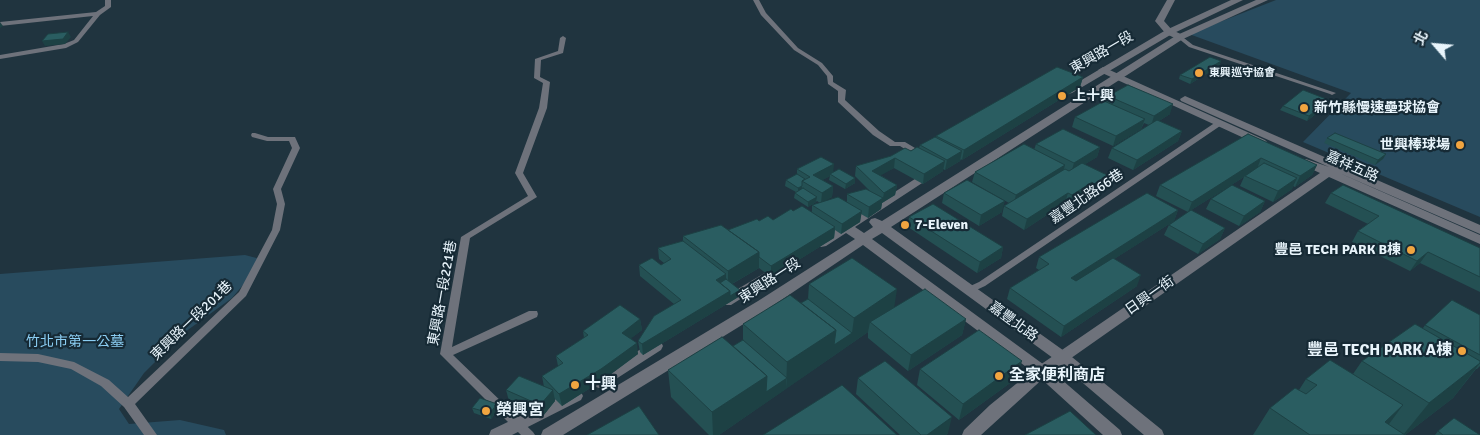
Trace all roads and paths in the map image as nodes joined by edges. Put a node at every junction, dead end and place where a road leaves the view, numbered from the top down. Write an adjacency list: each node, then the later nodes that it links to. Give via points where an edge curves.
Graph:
1 (108, 0): 6 (lane, via 108,7)
2 (756, 0): 17 (lane, via 763,14 796,49 820,64 830,76 830,83 842,90 842,100 876,133)
3 (1171, 0): 8 (street, via 1159,22)
4 (1239, 0): 8 (street, 東興路一段)
5 (1264, 0): 9 (street, 東興路一段)
6 (98, 14): 7 (lane); 11 (lane, via 76,41 66,46)
7 (0, 24)
8 (1169, 32): 9 (street); 12 (street, 東興路一段)
9 (1180, 37): 12 (street, 東興路一段); 13 (lane, via 1191,46)
10 (563, 38): 32 (lane, 東興路一段221巷, via 561,52 538,59 538,78 547,82 543,108 519,173 533,197 466,237)
11 (0, 57)
12 (1114, 71): 14 (street, 東興路一段); 15 (street, 嘉祥五路); 19 (street, 嘉祥五路); 21 (street, 東興路一段)
13 (1332, 93)
14 (1057, 97)
15 (1219, 124): 19 (street, 嘉祥五路); 28 (lane, 嘉豐北路66巷)
16 (255, 135): 36 (lane, 東興路一段201巷, via 267,139 292,139 296,148 276,189 281,204 276,230 244,294)
17 (926, 158)
18 (942, 166): 20 (street, 東興路一段)
19 (1333, 169): 23 (street, 嘉祥五路); 25 (street, 嘉祥五路); 34 (street, 日興一街)
20 (865, 216): 21 (street, 嘉豐北路); 22 (street, 東興路一段)
21 (882, 226): 24 (street, 東興路一段); 28 (street, 嘉豐北路)
22 (847, 227): 24 (street, 嘉豐北路); 26 (street, 東興路一段)
23 (1480, 230)
24 (864, 238): 35 (street, 嘉豐北路); 41 (street, 東興路一段, via 764,305)
25 (1480, 240)
26 (813, 248)
27 (797, 258): 29 (street, 東興路一段)
28 (969, 290): 34 (street, 嘉豐北路)
29 (714, 310)
30 (534, 314): 32 (lane)
31 (665, 340): 37 (street, via 582,392)
32 (445, 354): 37 (lane, 東興路一段221巷)
33 (0, 357): 36 (lane, via 38,358 74,366 105,383)
34 (1062, 357): 35 (street, 日興一街); 44 (street, 嘉豐北路)
35 (1042, 372): 42 (street, 日興一街); 43 (street, 嘉豐北路)
36 (128, 404): 38 (lane)
37 (520, 424): 39 (street); 40 (lane, 東興路一段221巷)
38 (151, 435)
39 (497, 435)
40 (530, 435)
41 (550, 435)
42 (970, 435)
43 (1114, 435)
44 (1156, 435)

